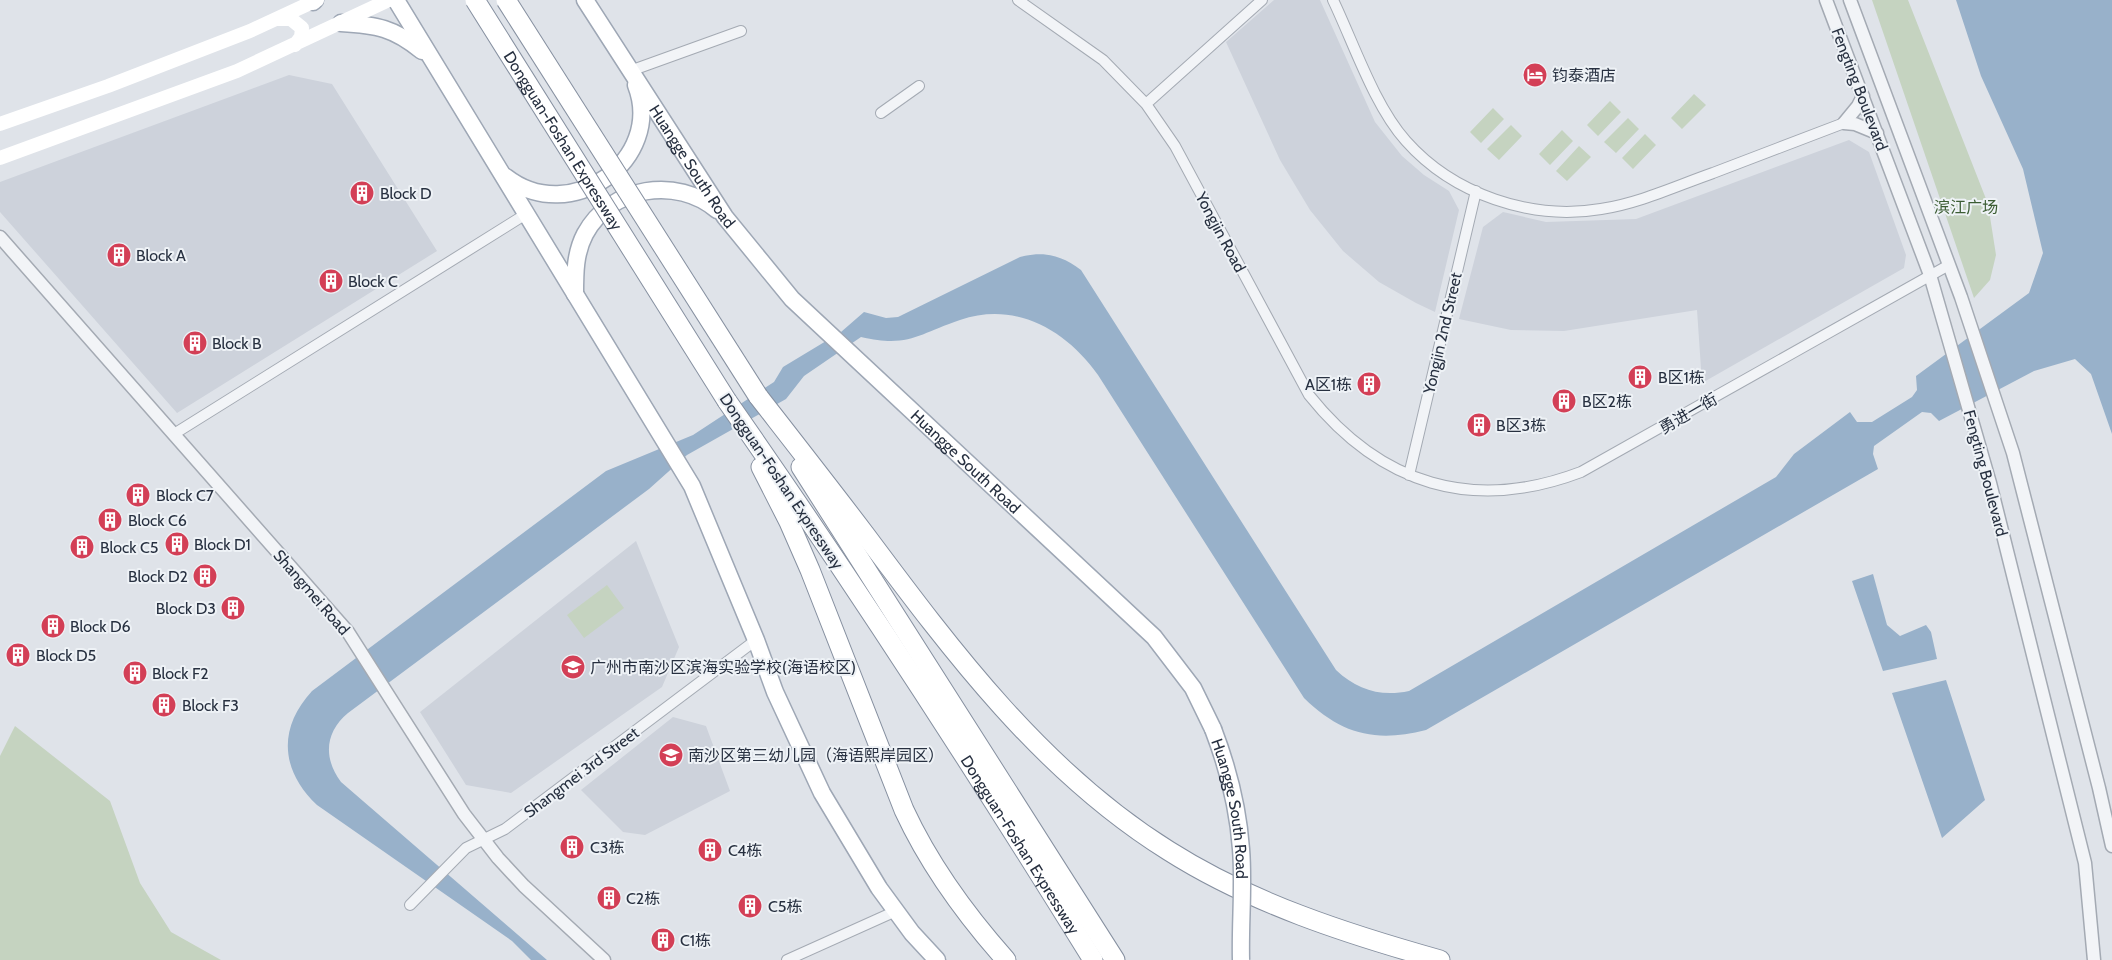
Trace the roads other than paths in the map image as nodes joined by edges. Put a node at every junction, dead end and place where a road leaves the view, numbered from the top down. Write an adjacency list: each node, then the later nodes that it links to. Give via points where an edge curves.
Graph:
1 (389, 0): 13 (main road)
2 (396, 0): 16 (main road)
3 (475, 0): 37 (highway, Dongguan-Foshan Expressway, bridge)
4 (506, 0): 36 (highway, Dongguan-Foshan Expressway, bridge, via 758,396)
5 (585, 0): 17 (main road, Huangge South Road)
6 (1018, 0): 20 (street, Yongjin Road, via 1103,60)
7 (1262, 0): 20 (street)
8 (1333, 0): 27 (street, via 1381,104 1401,134 1438,170)
9 (1826, 0): 19 (street, Fengting Boulevard)
10 (1850, 0): 31 (street, Fengting Boulevard)
11 (315, 1): 12 (main road)
12 (279, 19): 15 (main road, via 291,19 302,28 301,37); 23 (main road)
13 (342, 23): 15 (main road); 16 (main road, via 393,31)
14 (741, 31): 17 (street)
15 (295, 45): 25 (main road, via 237,71)
16 (432, 59): 26 (main road)
17 (630, 71): 26 (main road, via 638,91 637,133 617,169 600,183 581,192 539,194 519,187); 29 (main road, Huangge South Road)
18 (919, 86): 21 (street)
19 (1863, 96): 22 (street); 24 (street, Fengting Boulevard)
20 (1146, 104): 35 (street, Yongjin Road, via 1175,146 1309,395 1350,439 1374,457)
21 (881, 113)
22 (1844, 123): 24 (street); 27 (street, via 1642,199 1601,209 1537,209)
23 (0, 124)
24 (1877, 132): 32 (street, Fengting Boulevard)
25 (0, 158)
26 (502, 174): 28 (main road)
27 (1476, 191): 35 (street, Yongjin 2nd Street)
28 (526, 214): 33 (main road); 34 (street)
29 (725, 216): 33 (main road, via 691,194 671,190 631,194 597,217 586,234 578,252); 49 (main road, Huangge South Road, bridge, via 792,299 1154,637 1193,688 1214,729 1230,781 1239,828)
30 (0, 237): 34 (street, Shangmei Road)
31 (1950, 265): 32 (street, 勇进一街); 40 (street, Fengting Boulevard, via 2012,453)
32 (1930, 275): 35 (street, 勇进一街, via 1581,472 1548,484 1504,491 1451,488); 51 (street, Fengting Boulevard, via 1986,469 2085,863)
33 (575, 294): 38 (main road, via 692,486)
34 (174, 434): 39 (street, Shangmei Road, via 348,632)
35 (1409, 475)
36 (832, 503): 48 (highway, Dongguan-Foshan Expressway); 50 (highway, via 989,695 1100,803 1205,872 1306,916)
37 (798, 518): 46 (highway, via 904,810 919,842 964,911); 47 (highway, Dongguan-Foshan Expressway, via 1000,810)
38 (756, 640): 39 (street, Shangmei 3rd Street, via 505,829); 42 (main road, via 797,743 822,792 849,841)
39 (483, 840): 41 (street, Shangmei 3rd Street, via 466,848); 43 (street, Shangmei Road, via 524,886)
40 (2112, 846)
41 (410, 905)
42 (896, 911): 44 (street); 45 (main road)
43 (604, 960)
44 (787, 960)
45 (937, 960)
46 (1006, 960)
47 (1093, 960)
48 (1115, 960)
49 (1242, 960)
50 (1440, 960)
51 (2094, 960)

